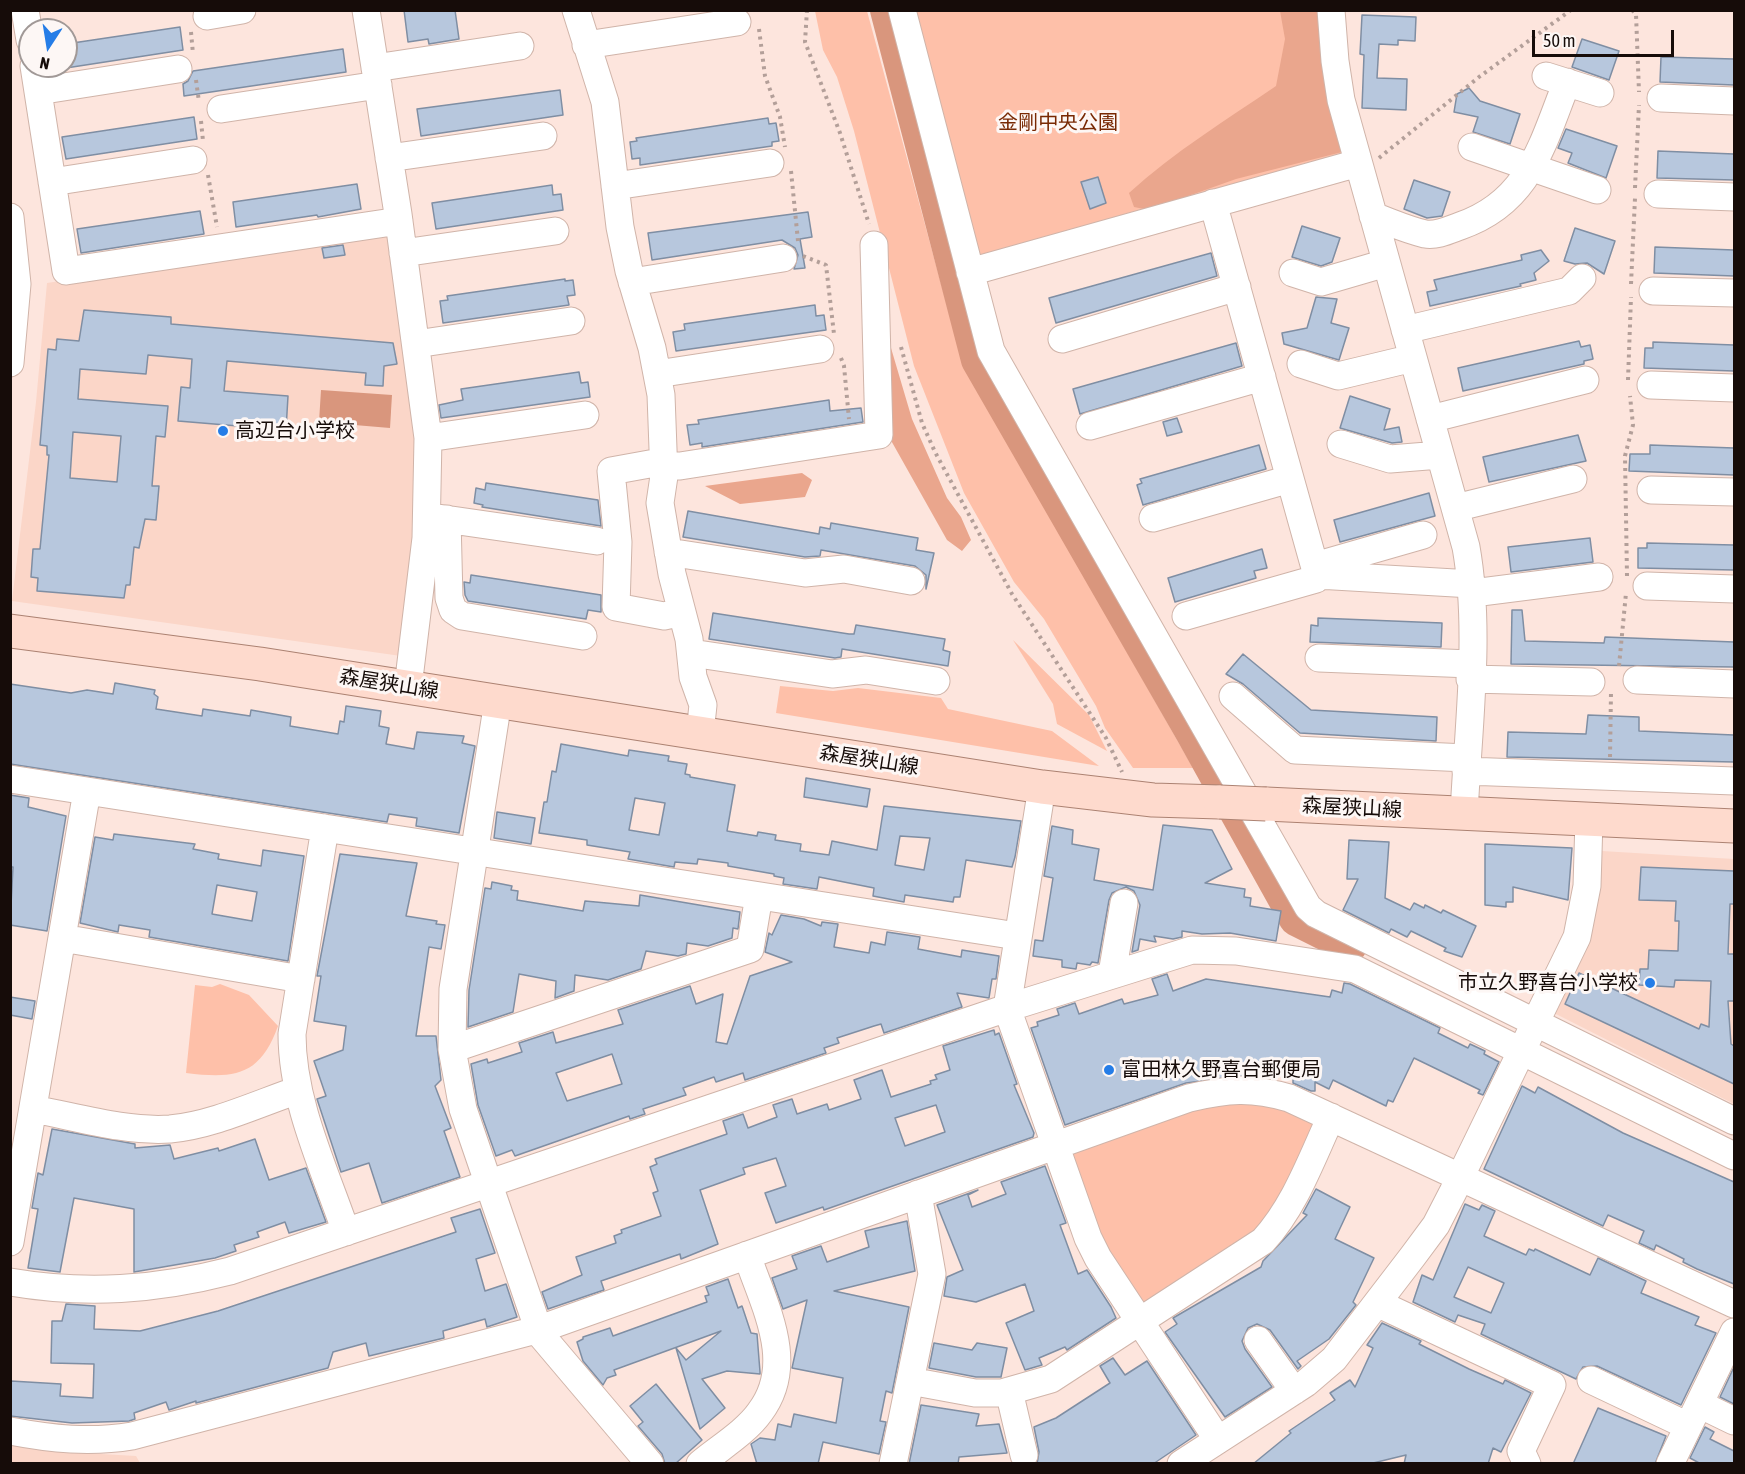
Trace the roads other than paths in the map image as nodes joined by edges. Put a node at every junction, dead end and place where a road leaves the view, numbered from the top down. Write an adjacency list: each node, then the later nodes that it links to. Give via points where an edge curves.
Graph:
1 (242, 10): 6 (street)
2 (366, 10): 12 (street)
3 (576, 10): 8 (street)
4 (902, 10): 39 (street)
5 (1331, 10): 23 (street, via 1341,100)
6 (198, 20)
7 (748, 21): 8 (street)
8 (586, 45): 26 (street, via 605,102)
9 (520, 46): 12 (street)
10 (189, 66): 11 (street)
11 (78, 75)
12 (376, 76): 17 (street); 21 (street)
13 (36, 78): 25 (street)
14 (1600, 93): 24 (street, via 1556,79)
15 (1661, 98): 16 (street)
16 (1734, 100)
17 (207, 110)
18 (543, 136): 21 (street)
19 (1472, 147): 24 (street)
20 (201, 158): 25 (street)
21 (389, 158): 33 (street)
22 (781, 160): 26 (street)
23 (1359, 165): 30 (street); 32 (street)
24 (1532, 167): 27 (street); 32 (street, via 1511,196 1479,220 1438,234 1425,234)
25 (52, 182): 33 (street, via 66,271)
26 (615, 186): 42 (street)
27 (1597, 190)
28 (1658, 194): 29 (street)
29 (1734, 197)
30 (1213, 203): 39 (street); 43 (street)
31 (10, 216): 52 (street, via 17,284)
32 (1373, 216): 38 (street)
33 (399, 221): 37 (street)
34 (555, 231): 37 (street)
35 (874, 245): 65 (street, via 879,435)
36 (794, 253): 42 (street)
37 (404, 254): 49 (street)
38 (1386, 263): 40 (street, via 1321,282); 47 (street)
39 (970, 272): 114 (street, via 991,351 1308,907)
40 (1293, 273)
41 (1582, 278): 47 (street, via 1569,291)
42 (632, 282): 54 (street)
43 (1236, 287): 48 (street); 55 (street)
44 (1653, 291): 45 (street)
45 (1734, 293)
46 (571, 321): 49 (street)
47 (1405, 330): 51 (street)
48 (1062, 339)
49 (416, 344): 62 (street)
50 (832, 347): 54 (street)
51 (1413, 358): 53 (street, via 1338,376); 60 (street)
52 (10, 363)
53 (1301, 364)
54 (657, 374): 65 (street)
55 (1262, 377): 61 (street); 66 (street)
56 (1585, 380): 60 (street)
57 (1636, 386): 58 (street)
58 (1734, 388)
59 (585, 415): 62 (street)
60 (1430, 420): 64 (street)
61 (1090, 426)
62 (428, 438): 71 (street)
63 (1341, 444): 64 (street, via 1390,459)
64 (1440, 455): 70 (street)
65 (663, 466): 76 (street, via 660,502); 84 (street, via 655,463 611,471 618,542 616,607 664,616)
66 (1290, 479): 72 (street); 77 (street)
67 (1573, 479): 70 (street)
68 (1651, 490): 69 (street)
69 (1734, 492)
70 (1455, 508): 82 (street)
71 (437, 517): 74 (street); 87 (street, via 450,605 458,614); 93 (street)
72 (1153, 518)
73 (1423, 535): 75 (street)
74 (597, 541)
75 (1388, 544): 77 (street); 79 (street)
76 (668, 552): 80 (street, via 805,573 844,569); 84 (street)
77 (1316, 570): 79 (street); 85 (street, via 1316,579)
78 (1599, 578): 82 (street)
79 (1396, 580): 82 (street)
80 (911, 581)
81 (1633, 586): 83 (street)
82 (1473, 589): 90 (street)
83 (1734, 589)
84 (682, 612): 88 (street)
85 (1186, 616)
86 (10, 631): 93 (main road, 森屋狭山線)
87 (583, 636)
88 (691, 654): 91 (street, via 832,674 866,670); 96 (street, via 702,705)
89 (1319, 658): 90 (street)
90 (1471, 671): 92 (street); 97 (street)
91 (936, 681)
92 (1734, 684)
93 (408, 687): 95 (main road, 森屋狭山線)
94 (1233, 696): 97 (street, via 1295,750)
95 (498, 701): 96 (main road, 森屋狭山線); 106 (street)
96 (700, 733): 100 (main road, 森屋狭山線)
97 (1466, 764): 99 (street); 102 (street)
98 (10, 779): 101 (street)
99 (1734, 781)
100 (1042, 787): 102 (main road, 森屋狭山線, bridge, via 1126,797); 109 (street)
101 (87, 791): 105 (street); 110 (street)
102 (1464, 814): 103 (main road, 森屋狭山線)
103 (1589, 820): 104 (main road, 森屋狭山線); 114 (street, via 1582,920)
104 (1734, 826)
105 (325, 828): 106 (street); 112 (street)
106 (475, 851): 107 (street); 115 (street, via 453,989)
107 (759, 896): 109 (street); 115 (street, via 750,949)
108 (1124, 903): 111 (street)
109 (1017, 936): 113 (street)
110 (62, 938): 112 (street); 117 (street)
111 (1112, 974): 113 (street); 114 (street, via 1168,955 1213,949 1355,969)
112 (301, 980): 116 (street, via 292,1034)
113 (1008, 1008): 120 (street); 123 (street)
114 (1529, 1037): 119 (street); 121 (street); 122 (street)
115 (452, 1049): 123 (street, via 463,1109)
116 (298, 1090): 117 (street, via 198,1124 171,1129 150,1129); 125 (street)
117 (33, 1109): 126 (street)
118 (1331, 1117): 120 (street, via 1264,1090 1239,1088 1189,1098); 122 (street); 131 (street, via 1298,1190 1277,1225 1243,1256)
119 (1734, 1121)
120 (1054, 1146): 124 (street); 131 (street, via 1088,1238)
121 (1734, 1156)
122 (1460, 1178): 129 (street, via 1436,1225); 130 (street)
123 (489, 1184): 125 (street); 132 (street)
124 (918, 1194): 127 (street); 136 (street, via 932,1275)
125 (346, 1232): 128 (street, via 230,1271 166,1286 96,1290)
126 (10, 1242)
127 (747, 1255): 132 (street); 146 (street, via 777,1343 779,1369 772,1394 759,1414)
128 (10, 1282)
129 (1377, 1303): 138 (street, via 1334,1359); 148 (street, via 1552,1385 1521,1451)
130 (1734, 1304)
131 (1140, 1322): 137 (street, via 1051,1379); 142 (street)
132 (539, 1329): 141 (street, via 132,1436 105,1441 72,1440); 145 (street)
133 (1734, 1332): 139 (street)
134 (1258, 1340): 138 (street)
135 (1591, 1380): 139 (street)
136 (910, 1381): 137 (street, via 975,1393); 147 (street)
137 (1009, 1391): 143 (street)
138 (1294, 1391): 142 (street)
139 (1693, 1415): 140 (street); 149 (street)
140 (1734, 1421)
141 (10, 1431)
142 (1218, 1440): 144 (street)
143 (1023, 1455)
144 (1191, 1461)
145 (650, 1464)
146 (700, 1464)
147 (893, 1464)
148 (1527, 1464)
149 (1670, 1464)

